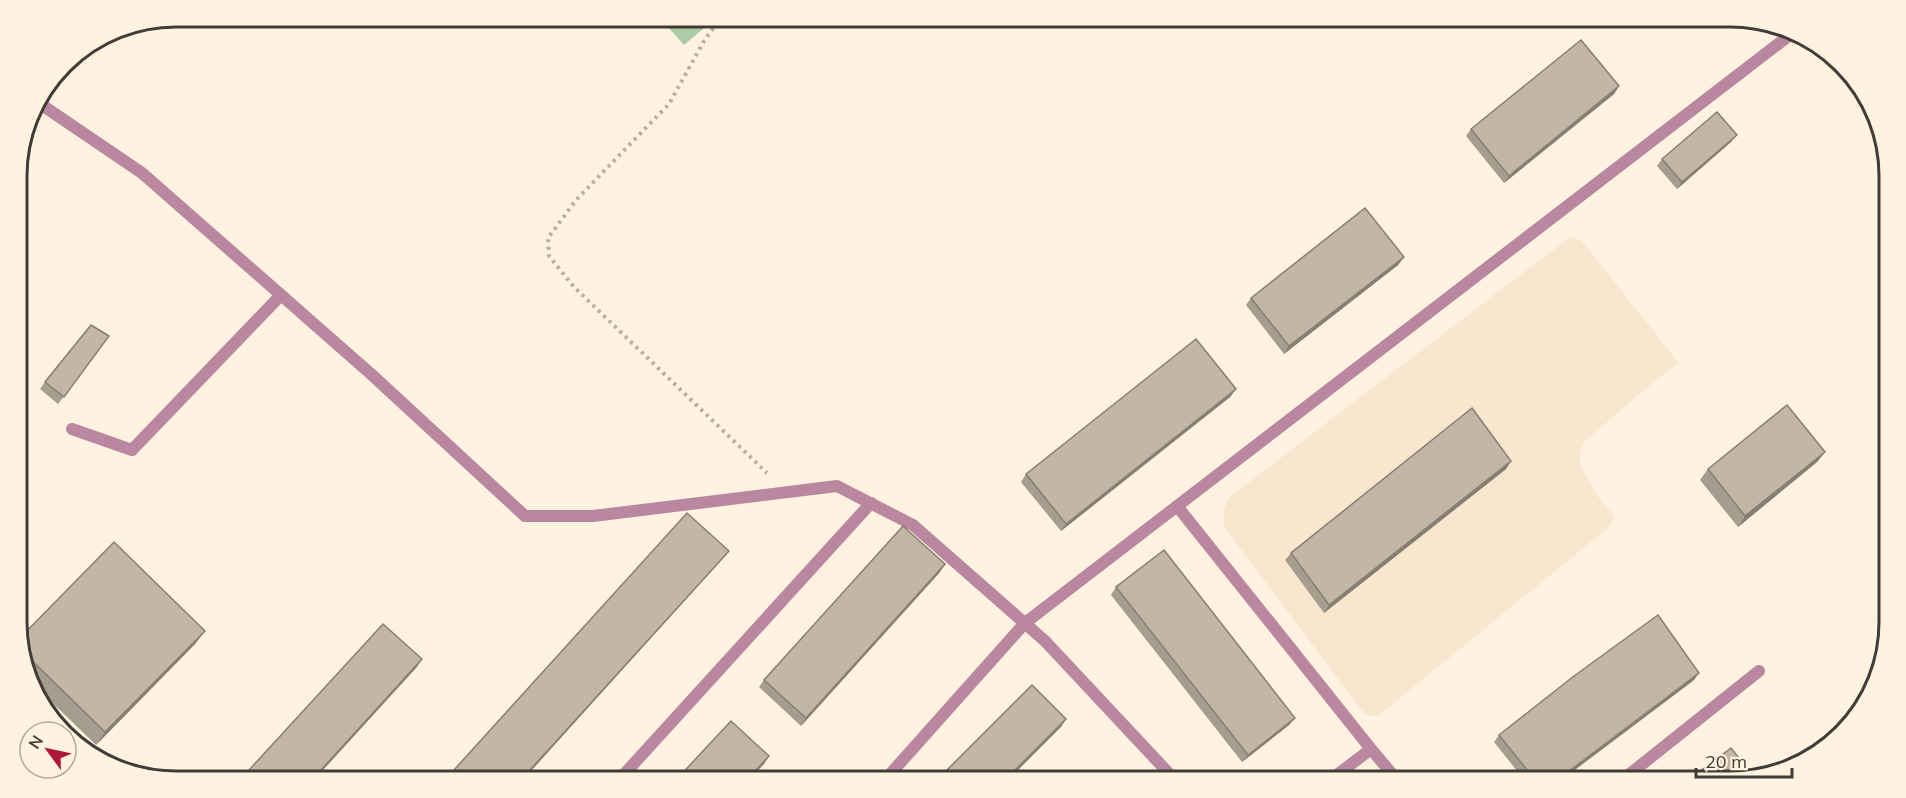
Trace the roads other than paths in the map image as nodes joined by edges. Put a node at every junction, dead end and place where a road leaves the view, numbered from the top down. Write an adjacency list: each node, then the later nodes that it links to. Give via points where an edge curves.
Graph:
1 (1786, 38): 6 (street)
2 (44, 106): 3 (street, via 142,173)
3 (281, 295): 4 (street, via 132,450); 5 (street, via 525,516 593,516 837,486)
4 (72, 429)
5 (871, 503): 7 (street, via 913,525); 10 (street)
6 (1177, 506): 7 (street); 9 (street)
7 (1025, 623): 11 (street); 12 (street)
8 (1759, 672): 15 (street)
9 (1371, 749): 13 (street); 14 (street)
10 (627, 771)
11 (893, 771)
12 (1167, 771)
13 (1342, 771)
14 (1390, 771)
15 (1634, 771)

